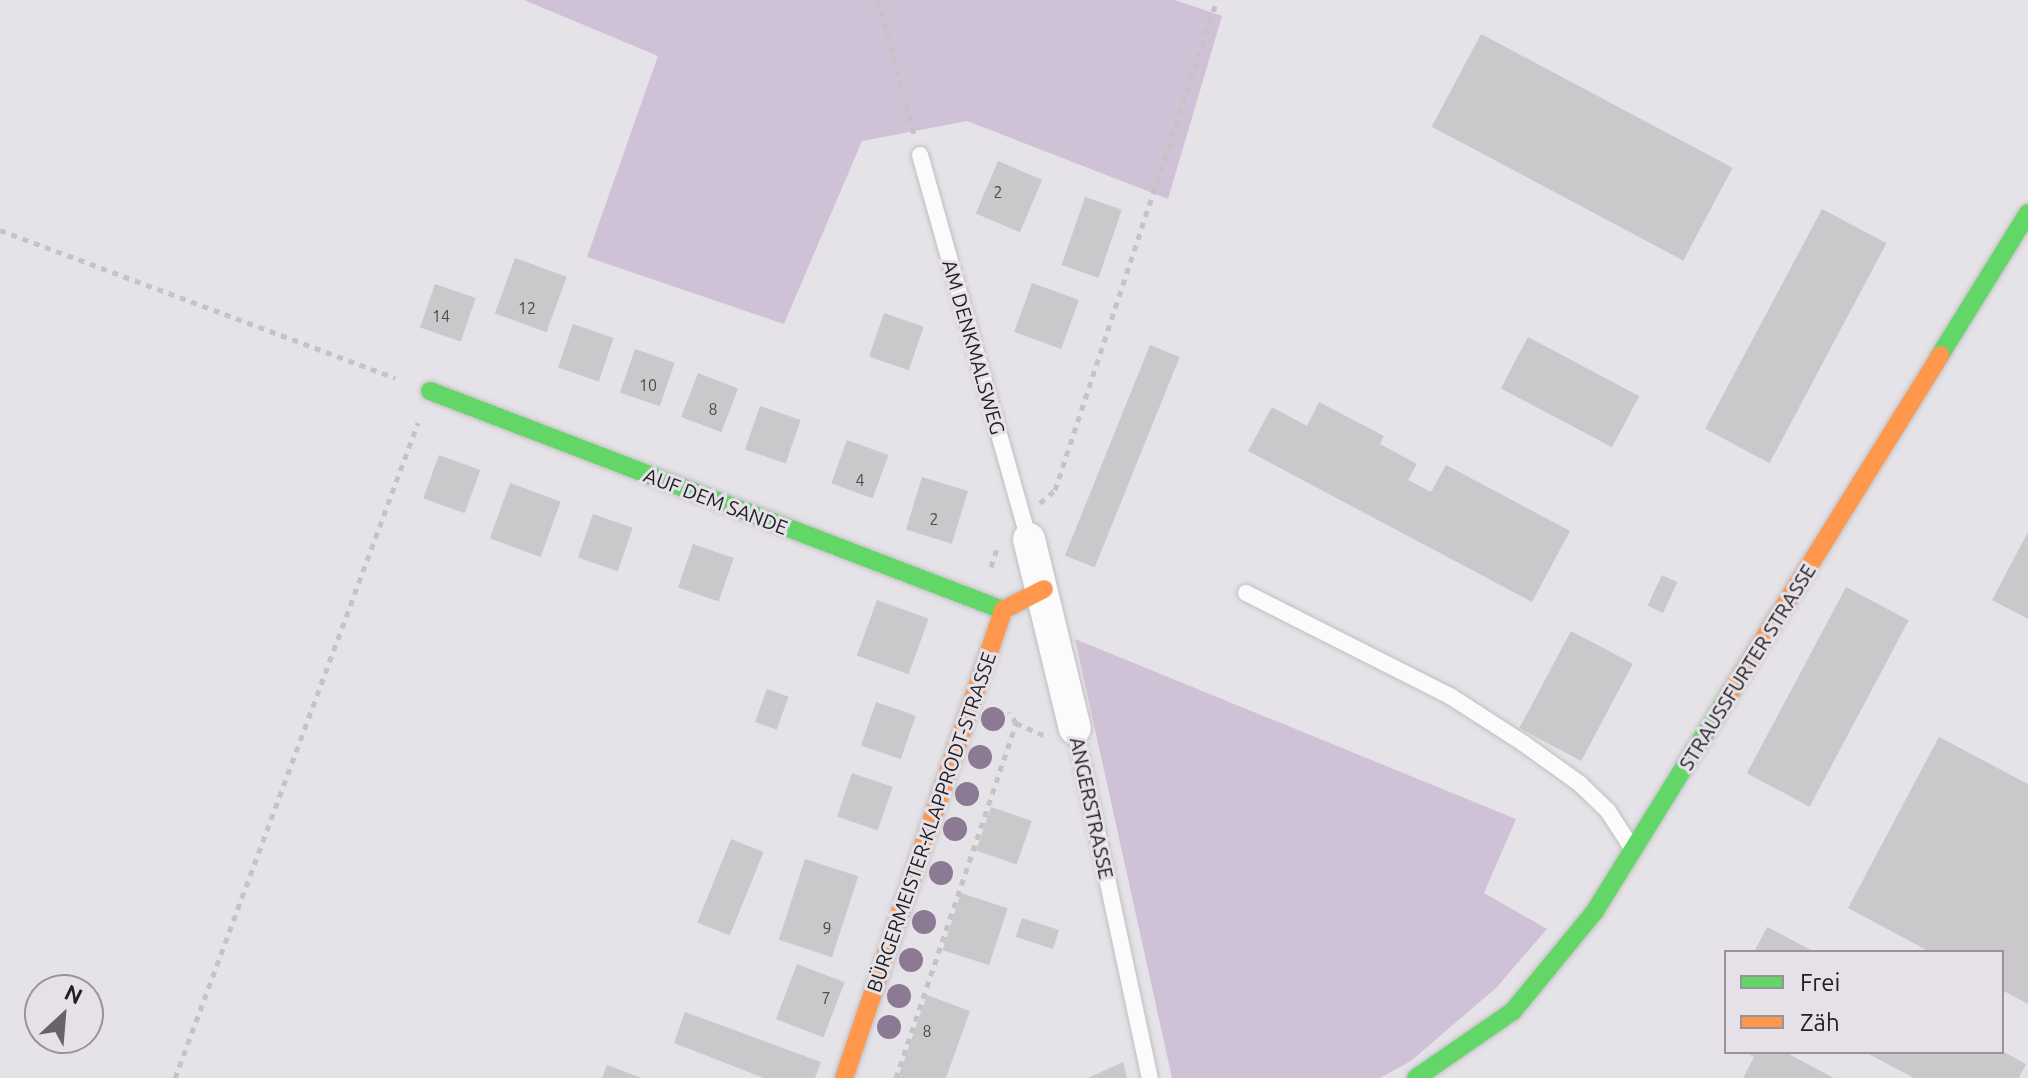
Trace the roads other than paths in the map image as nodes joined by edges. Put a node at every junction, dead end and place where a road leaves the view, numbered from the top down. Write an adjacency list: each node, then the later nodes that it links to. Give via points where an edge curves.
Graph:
1 (920, 155): 4 (lane, AM DENKMALSWEG)
2 (2028, 213): 9 (street, STRAUSSFURTER STRASSE)
3 (430, 391): 7 (street, AUF DEM SANDE)
4 (1017, 529): 5 (street, ANGERSTRASSE)
5 (1044, 589): 7 (street); 8 (street, ANGERSTRASSE)
6 (1246, 593): 9 (lane, via 1450,696 1523,743 1608,811)
7 (1003, 610): 10 (street, BÜRGERMEISTER-KLAPPRODT-STRASSE)
8 (1075, 729): 11 (lane, ANGERSTRASSE)
9 (1633, 850): 12 (street, STRAUSSFURTER STRASSE, via 1595,911 1513,1011)
10 (844, 1078)
11 (1150, 1078)
12 (1416, 1078)

